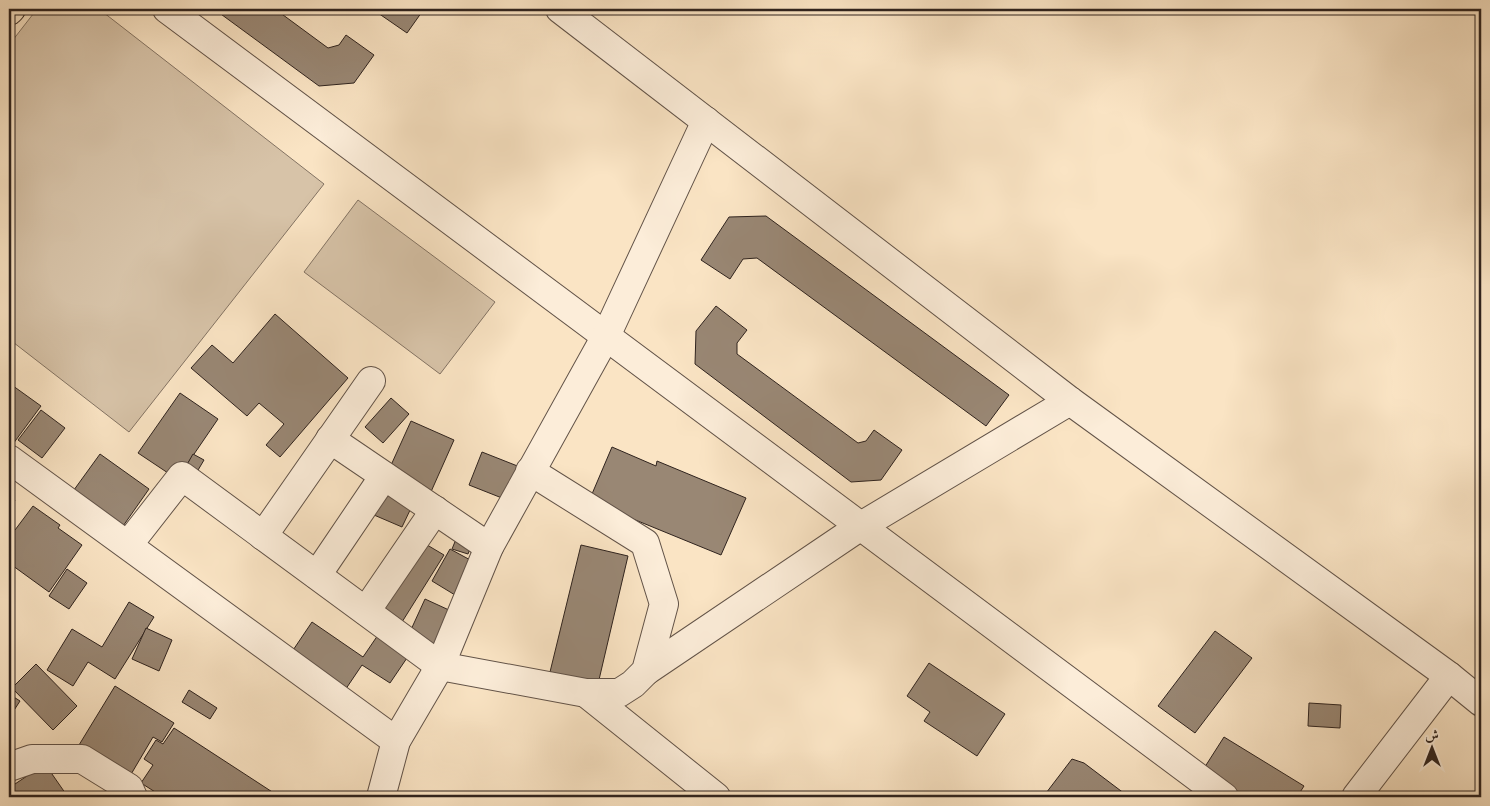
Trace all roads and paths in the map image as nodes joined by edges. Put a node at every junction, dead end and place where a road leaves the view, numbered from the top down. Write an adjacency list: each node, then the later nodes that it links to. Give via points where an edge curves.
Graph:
1 (167, 9): 4 (street)
2 (560, 9): 3 (street)
3 (706, 121): 4 (street); 6 (street)
4 (606, 336): 9 (street); 12 (street)
5 (370, 381): 7 (street)
6 (1070, 401): 12 (street); 20 (street)
7 (330, 439): 10 (street); 13 (street)
8 (9, 459): 14 (street)
9 (530, 471): 15 (street); 19 (street, via 645,543 664,604)
10 (384, 476): 11 (street); 16 (street)
11 (434, 510): 15 (street); 17 (street)
12 (861, 526): 19 (street); 28 (street)
13 (263, 536): 14 (street, via 182,476); 16 (street)
14 (128, 545): 23 (street)
15 (489, 547): 18 (street)
16 (317, 575): 17 (street)
17 (366, 611): 18 (street)
18 (440, 666): 21 (street); 23 (street)
19 (646, 671): 21 (street, via 619,693)
20 (1449, 676): 22 (street); 29 (street)
21 (586, 693): 27 (street)
22 (1481, 702)
23 (396, 741): 26 (street)
24 (9, 767): 25 (street, via 32,759 82,759 129,788)
25 (133, 797)
26 (380, 797)
27 (716, 797)
28 (1224, 797)
29 (1356, 797)

